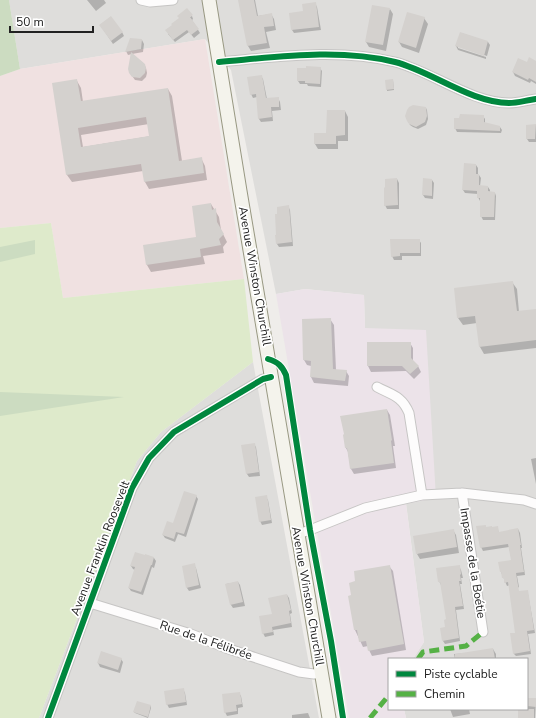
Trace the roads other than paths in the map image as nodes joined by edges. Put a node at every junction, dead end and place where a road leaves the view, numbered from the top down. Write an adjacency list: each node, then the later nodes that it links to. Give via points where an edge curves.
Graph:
1 (141, 0): 2 (street)
2 (174, 0)
3 (209, 0): 4 (main road, Avenue Winston Churchill)
4 (219, 62): 5 (street, via 329,54 359,56 396,62 494,102 509,103); 6 (main road, Avenue Winston Churchill)
5 (536, 99)
6 (272, 377): 11 (main road, Avenue Winston Churchill); 12 (street, Avenue Franklin Roosevelt, via 263,379 174,432 149,458 132,488)
7 (377, 387): 9 (street, via 399,398 406,405)
8 (462, 494): 9 (street); 10 (street, via 524,500); 13 (street, Impasse de la Boétie)
9 (422, 495): 11 (street, via 365,508)
10 (536, 504)
11 (298, 534): 14 (main road, Avenue Winston Churchill)
12 (90, 603): 14 (street, Rue de la Félibrée, via 191,634 299,672); 15 (street, Avenue Franklin Roosevelt)
13 (483, 632)
14 (322, 672): 16 (main road, Avenue Winston Churchill)
15 (48, 718)
16 (329, 718)

